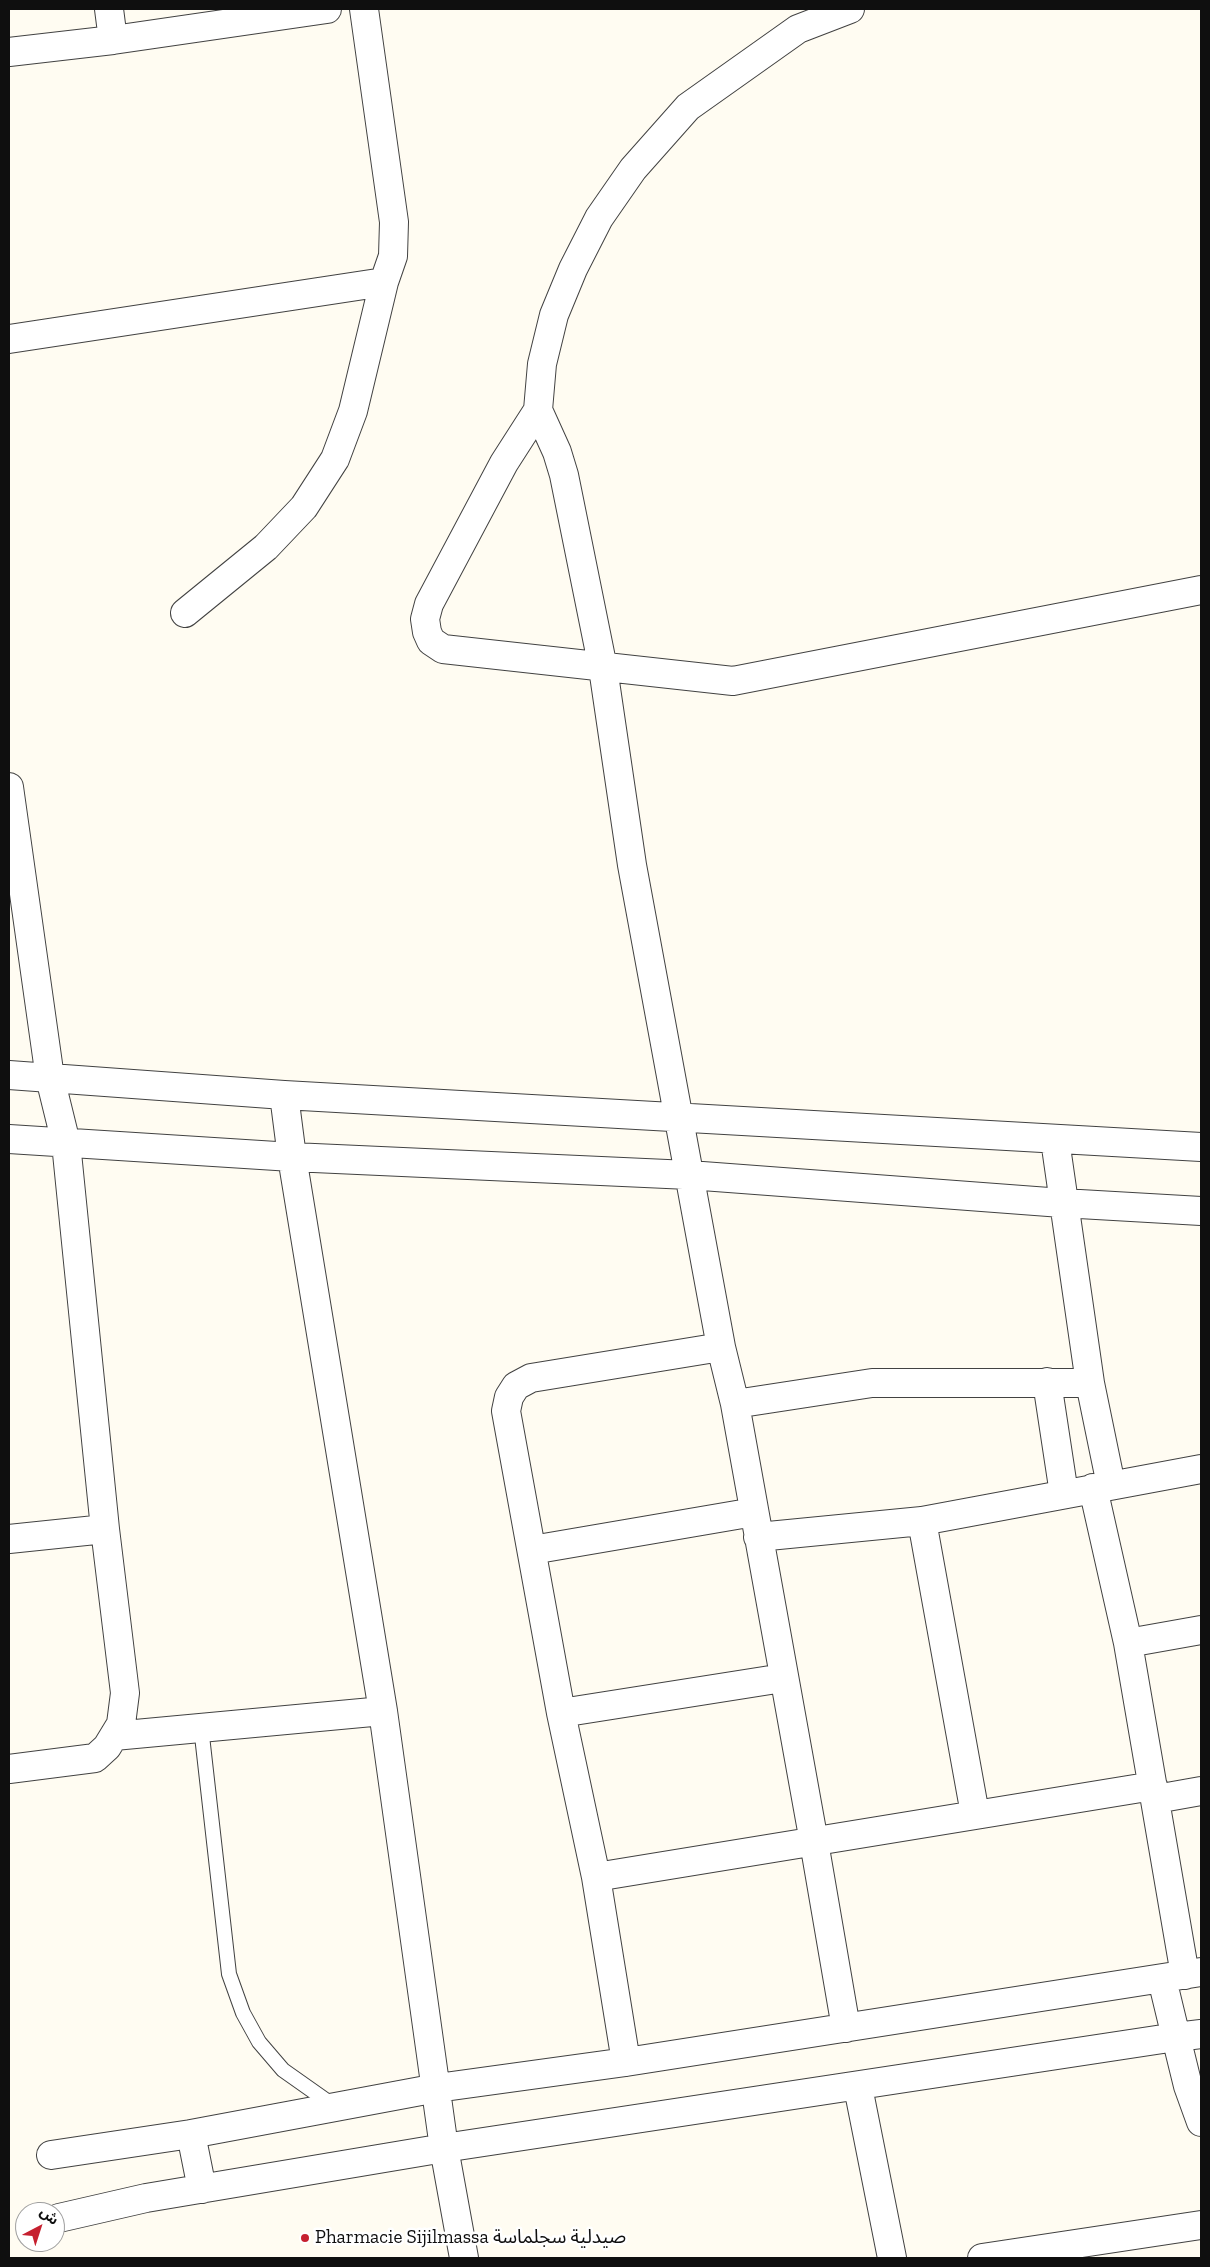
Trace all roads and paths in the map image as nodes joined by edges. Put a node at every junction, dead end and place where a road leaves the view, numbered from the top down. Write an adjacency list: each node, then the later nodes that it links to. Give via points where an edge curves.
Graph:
1 (109, 9): 5 (street)
2 (327, 9): 5 (street)
3 (364, 9): 7 (street, via 394,222 392,256)
4 (850, 9): 9 (street, via 798,30 696,102 634,169 599,218 573,268 554,315 542,364)
5 (113, 40): 6 (street)
6 (9, 52)
7 (384, 282): 8 (street); 11 (street, via 353,411 335,459 304,507 266,547)
8 (9, 339)
9 (538, 410): 12 (street, via 564,475); 12 (street, via 504,463 430,604 425,620 427,632 431,641 443,649)
10 (1201, 590): 12 (street, via 733,681)
11 (185, 613)
12 (603, 668): 17 (street, via 632,865)
13 (9, 787): 15 (street)
14 (9, 1075): 15 (street)
15 (50, 1078): 16 (street); 20 (street)
16 (284, 1095): 17 (street); 22 (street)
17 (679, 1117): 19 (street); 23 (street)
18 (9, 1138): 20 (street)
19 (1055, 1140): 21 (street); 24 (street)
20 (66, 1144): 22 (street); 35 (street)
21 (1201, 1147)
22 (292, 1157): 23 (street); 41 (street)
23 (689, 1175): 24 (street); 26 (street)
24 (1062, 1203): 25 (street); 28 (street)
25 (1201, 1211)
26 (721, 1347): 29 (street); 37 (street, via 531,1378 516,1386 508,1397 506,1411)
27 (1047, 1382): 28 (street); 29 (street, via 872,1383); 32 (street)
28 (1090, 1383): 31 (street)
29 (735, 1404): 34 (street)
30 (1201, 1470): 31 (street)
31 (1102, 1486): 32 (street); 39 (street)
32 (1064, 1494): 33 (street)
33 (922, 1521): 34 (street); 48 (street)
34 (756, 1525): 37 (street); 40 (street)
35 (105, 1528): 36 (street); 44 (street, via 125,1693 121,1724)
36 (9, 1539)
37 (532, 1550): 42 (street)
38 (1201, 1630): 39 (street)
39 (1128, 1644): 47 (street)
40 (783, 1678): 42 (street); 49 (street)
41 (383, 1710): 43 (street); 56 (street)
42 (561, 1713): 50 (street)
43 (200, 1727): 44 (street); 57 (lane, via 229,1974 243,2013 259,2042 283,2070)
44 (114, 1736): 45 (street, via 95,1758)
45 (9, 1769)
46 (1201, 1791): 47 (street)
47 (1154, 1793): 48 (street); 51 (street)
48 (975, 1814): 49 (street)
49 (814, 1842): 50 (street); 52 (street)
50 (596, 1877): 54 (street)
51 (1183, 1975): 52 (street); 53 (street)
52 (846, 2028): 54 (street)
53 (1188, 2035): 55 (street); 58 (street, via 1188,2086)
54 (626, 2062): 56 (street)
55 (858, 2087): 60 (street); 66 (street)
56 (437, 2088): 57 (street); 60 (street)
57 (335, 2107): 59 (street)
58 (1201, 2122)
59 (191, 2134): 61 (street); 62 (street)
60 (444, 2148): 62 (street); 65 (street)
61 (51, 2156)
62 (202, 2189): 63 (street)
63 (65, 2217)
64 (1201, 2225): 67 (street)
65 (464, 2258)
66 (892, 2258)
67 (982, 2258)

